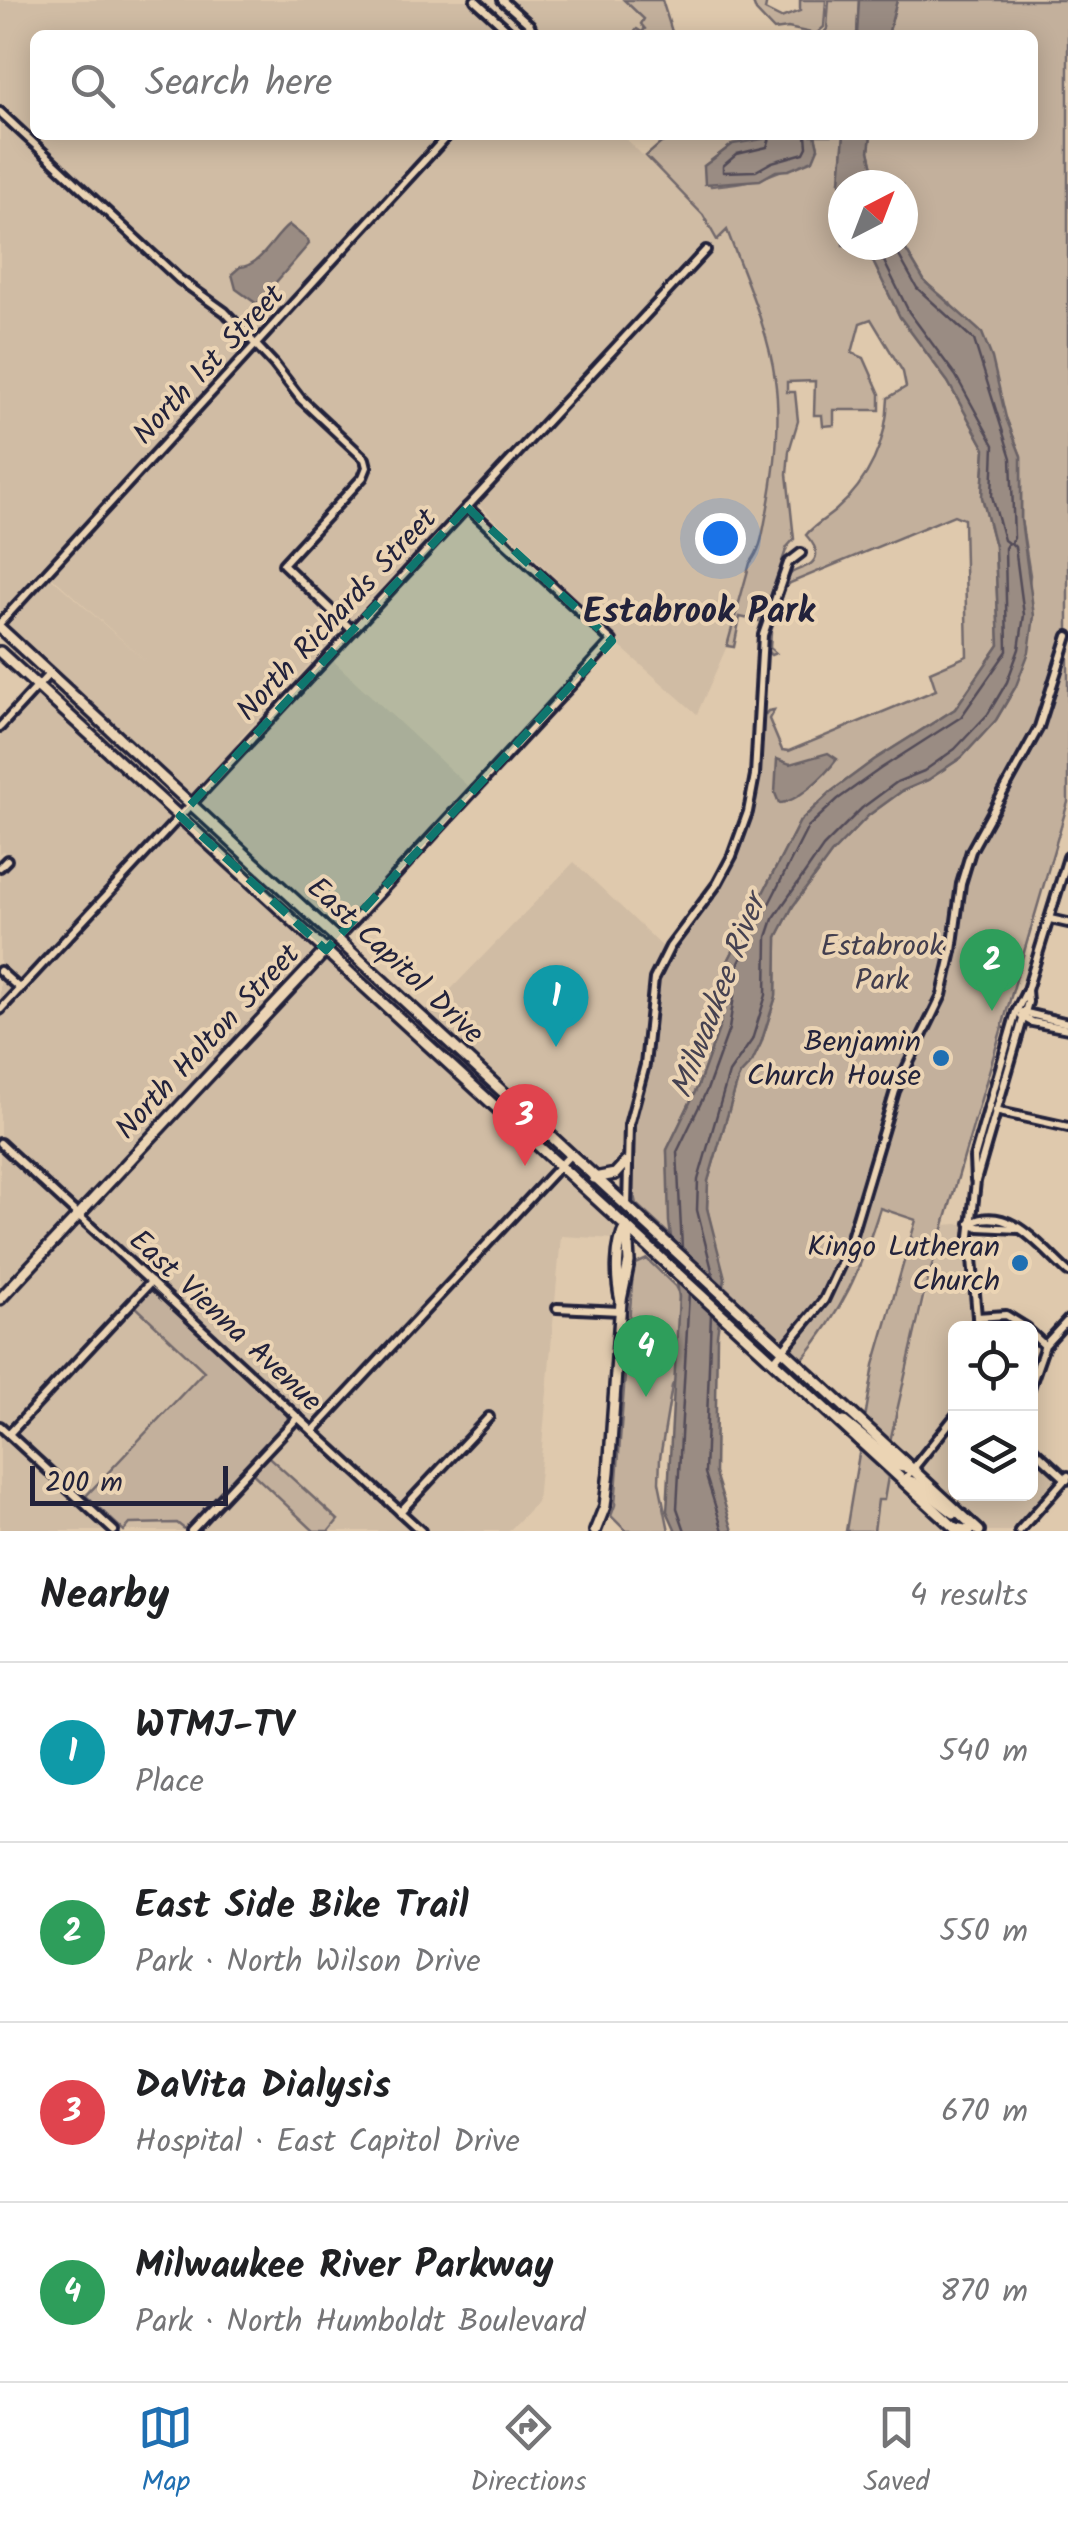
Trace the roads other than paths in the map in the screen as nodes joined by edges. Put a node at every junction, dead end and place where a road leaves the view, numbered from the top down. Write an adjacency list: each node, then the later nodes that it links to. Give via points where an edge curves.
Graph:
1 (476, 0): 3 (street)
2 (502, 0): 4 (street)
3 (508, 30)
4 (532, 30)
5 (0, 112): 7 (street)
6 (30, 140): 10 (street)
7 (30, 140)
8 (443, 140): 10 (street, North 1st Street)
9 (706, 250): 11 (street, North Richards Street)
10 (256, 345): 13 (street, North 1st Street); 14 (street, via 365,459 364,477 283,564)
11 (467, 506): 14 (street, North Richards Street); 27 (street, North Holton Street, via 612,641)
12 (800, 553): 38 (street, via 788,563 763,635 748,812 717,884 654,979)
13 (0, 626): 17 (main road, East Capitol Drive)
14 (352, 630): 20 (street, North Richards Street)
15 (1068, 636): 58 (street, via 1039,727 971,851 942,995 894,1090 847,1250 824,1300)
16 (0, 652): 18 (main road, East Capitol Drive)
17 (49, 674): 18 (street); 20 (main road, East Capitol Drive)
18 (38, 686): 19 (street); 21 (main road, East Capitol Drive)
19 (0, 727)
20 (191, 804): 21 (street, North Richards Street); 27 (main road, East Capitol Drive)
21 (180, 816): 28 (main road, East Capitol Drive); 30 (street, North Richards Street)
22 (1068, 857): 25 (street)
23 (6, 860): 24 (street)
24 (0, 867)
25 (1050, 919): 26 (street); 32 (street)
26 (1068, 923)
27 (336, 939): 28 (main road, North Holton Street); 37 (main road, East Capitol Drive)
28 (326, 950): 39 (main road, East Capitol Drive); 42 (main road, North Holton Street)
29 (0, 971): 30 (street)
30 (20, 990): 31 (street, North Richards Street)
31 (0, 1010)
32 (1022, 1014): 33 (street, via 1048,1026); 34 (street)
33 (1068, 1026)
34 (993, 1110): 35 (street); 43 (street, via 974,1158)
35 (1068, 1127)
36 (0, 1143): 42 (street, East Vienna Avenue)
37 (570, 1155): 39 (street); 40 (main road, East Capitol Drive)
38 (626, 1162): 40 (main road, via 615,1174); 41 (street)
39 (560, 1165): 44 (main road, East Capitol Drive); 67 (street)
40 (594, 1178): 41 (main road, East Capitol Drive)
41 (627, 1209): 44 (main road); 58 (main road, East Capitol Drive)
42 (78, 1215): 48 (street, East Vienna Avenue); 49 (main road, North Holton Street)
43 (970, 1223): 47 (street, via 1001,1219); 52 (street)
44 (626, 1226): 45 (main road, East Capitol Drive); 46 (main road); 50 (main road)
45 (655, 1253): 46 (main road, via 642,1252); 59 (main road, East Capitol Drive)
46 (630, 1262): 50 (main road)
47 (1068, 1272)
48 (151, 1282): 62 (street, East Vienna Avenue); 68 (street)
49 (0, 1298)
50 (620, 1306): 51 (street); 79 (main road, via 609,1472)
51 (557, 1308)
52 (978, 1317): 54 (street); 55 (street, via 1006,1315)
53 (1068, 1320): 57 (street)
54 (978, 1321)
55 (1015, 1321)
56 (1038, 1339): 57 (street)
57 (1045, 1345): 60 (street)
58 (783, 1351): 59 (street); 64 (main road, East Capitol Drive)
59 (773, 1362): 61 (main road, East Capitol Drive)
60 (1038, 1365)
61 (827, 1411): 64 (main road, via 832,1405); 70 (main road, via 899,1466); 72 (main road, East Capitol Drive)
62 (298, 1417): 67 (street, East Vienna Avenue); 77 (street)
63 (489, 1417): 73 (street)
64 (860, 1422): 70 (main road, East Capitol Drive)
65 (948, 1425): 70 (street)
66 (0, 1426): 68 (street)
67 (313, 1431): 73 (street, East Vienna Avenue)
68 (8, 1434): 76 (street)
69 (1038, 1453): 71 (street)
70 (914, 1469): 72 (street); 74 (main road, East Capitol Drive)
71 (1067, 1478): 82 (street)
72 (903, 1480): 74 (main road); 75 (main road, East Capitol Drive)
73 (400, 1512): 78 (street, East Vienna Avenue)
74 (965, 1518): 81 (main road, East Capitol Drive)
75 (956, 1529): 80 (main road)
76 (114, 1531)
77 (191, 1531)
78 (421, 1531)
79 (595, 1531)
80 (969, 1531)
81 (979, 1531)
82 (1018, 1531)

